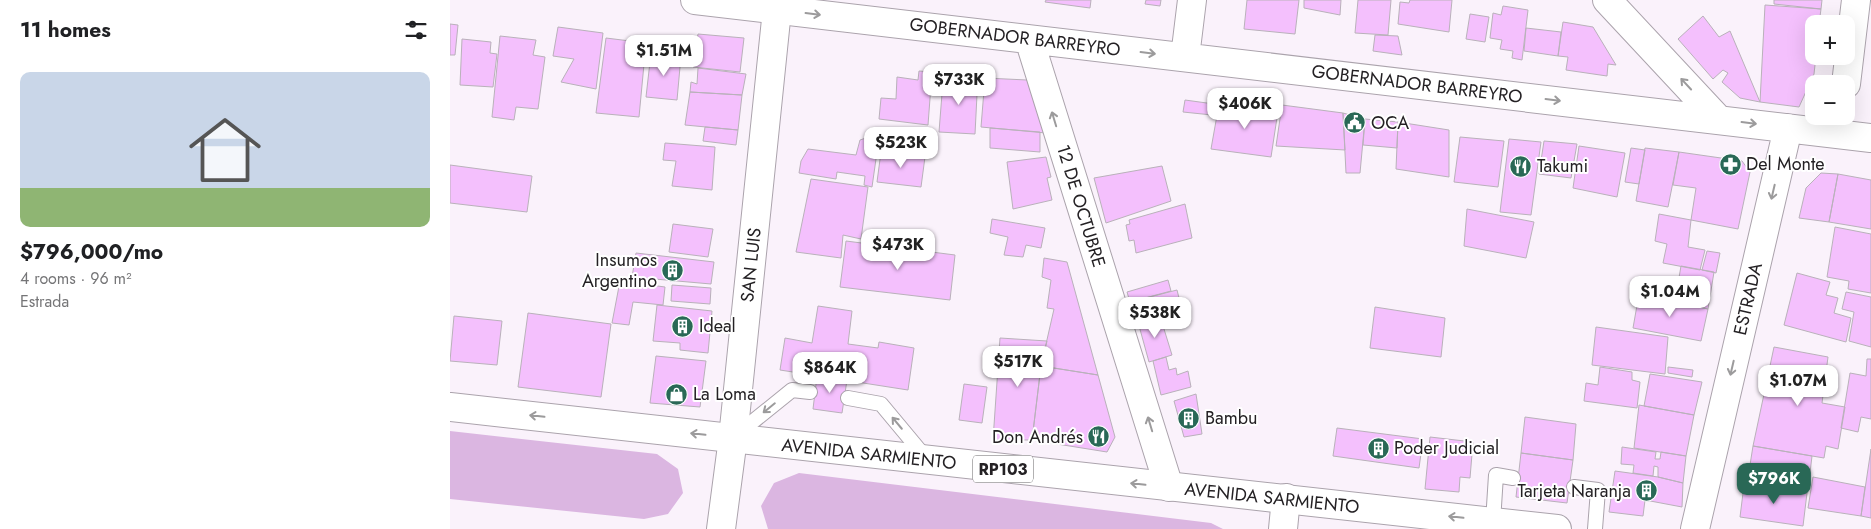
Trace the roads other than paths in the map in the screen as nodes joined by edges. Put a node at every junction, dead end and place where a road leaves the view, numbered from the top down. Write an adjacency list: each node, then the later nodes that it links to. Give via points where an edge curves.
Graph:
1 (695, 0): 5 (street, GOBERNADOR BARREYRO)
2 (1192, 0): 7 (street)
3 (1607, 0): 9 (street, one-way to 3)
4 (1856, 0): 8 (street)
5 (778, 5): 6 (street, GOBERNADOR BARREYRO, one-way to 6); 16 (street, SAN LUIS)
6 (1029, 39): 7 (street, GOBERNADOR BARREYRO, one-way to 7); 20 (street, 12 DE OCTUBRE, one-way to 6)
7 (1185, 57): 9 (street, GOBERNADOR BARREYRO, one-way to 9)
8 (1847, 75)
9 (1719, 120): 11 (street, GOBERNADOR BARREYRO, one-way to 11)
10 (1841, 125): 11 (street, GOBERNADOR BARREYRO); 12 (street, GOBERNADOR BARREYRO)
11 (1788, 128): 27 (street, ESTRADA, one-way to 27)
12 (1871, 138)
13 (810, 392): 16 (lane, one-way to 16, via 792,390)
14 (848, 398): 17 (lane, one-way to 14, via 881,404)
15 (450, 407): 16 (street, AVENIDA SARMIENTO / RP103, one-way to 15)
16 (732, 438): 17 (street, AVENIDA SARMIENTO / RP103); 23 (street, SAN LUIS)
17 (928, 460): 20 (street, AVENIDA SARMIENTO / RP103, one-way to 17)
18 (1513, 478): 22 (lane, via 1496,475)
19 (1574, 486): 26 (lane, via 1598,490)
20 (1169, 487): 21 (street, AVENIDA SARMIENTO / RP103)
21 (1286, 498): 22 (street, AVENIDA SARMIENTO / RP103, one-way to 21); 24 (street)
22 (1493, 522): 25 (street, AVENIDA SARMIENTO / RP103)
23 (721, 529)
24 (1283, 529)
25 (1556, 529)
26 (1595, 529)
27 (1695, 529)

